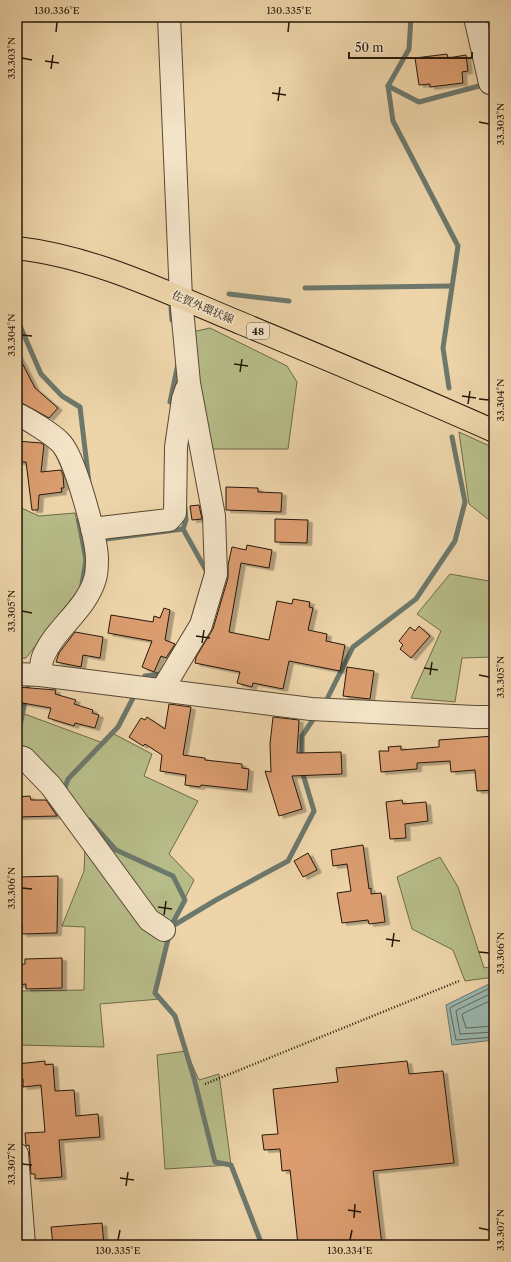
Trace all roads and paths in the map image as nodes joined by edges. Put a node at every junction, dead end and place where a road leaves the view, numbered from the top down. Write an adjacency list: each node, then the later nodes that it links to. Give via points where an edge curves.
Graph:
1 (169, 17): 5 (street)
2 (475, 17): 3 (street, via 490,83)
3 (494, 83)
4 (17, 248): 5 (main road, 佐賀外環状線 / 48, via 70,258 113,271)
5 (181, 298): 6 (street); 8 (main road, 佐賀外環状線 / 48)
6 (189, 383): 9 (street, via 183,399 176,448 175,513 169,520); 12 (street, via 214,516 216,574 201,626)
7 (17, 414): 9 (street, via 61,443 72,461)
8 (494, 430)
9 (92, 529): 11 (street, via 97,558 95,578 85,601 55,637 42,658)
10 (17, 674): 11 (street)
11 (40, 675): 12 (street)
12 (162, 690): 13 (street, via 311,709)
13 (494, 717)
14 (17, 756): 15 (street, via 24,758 51,786 149,920)
15 (164, 930)
16 (458, 981): 17 (path)
17 (205, 1084)
18 (17, 1154): 19 (street)
19 (24, 1245)

